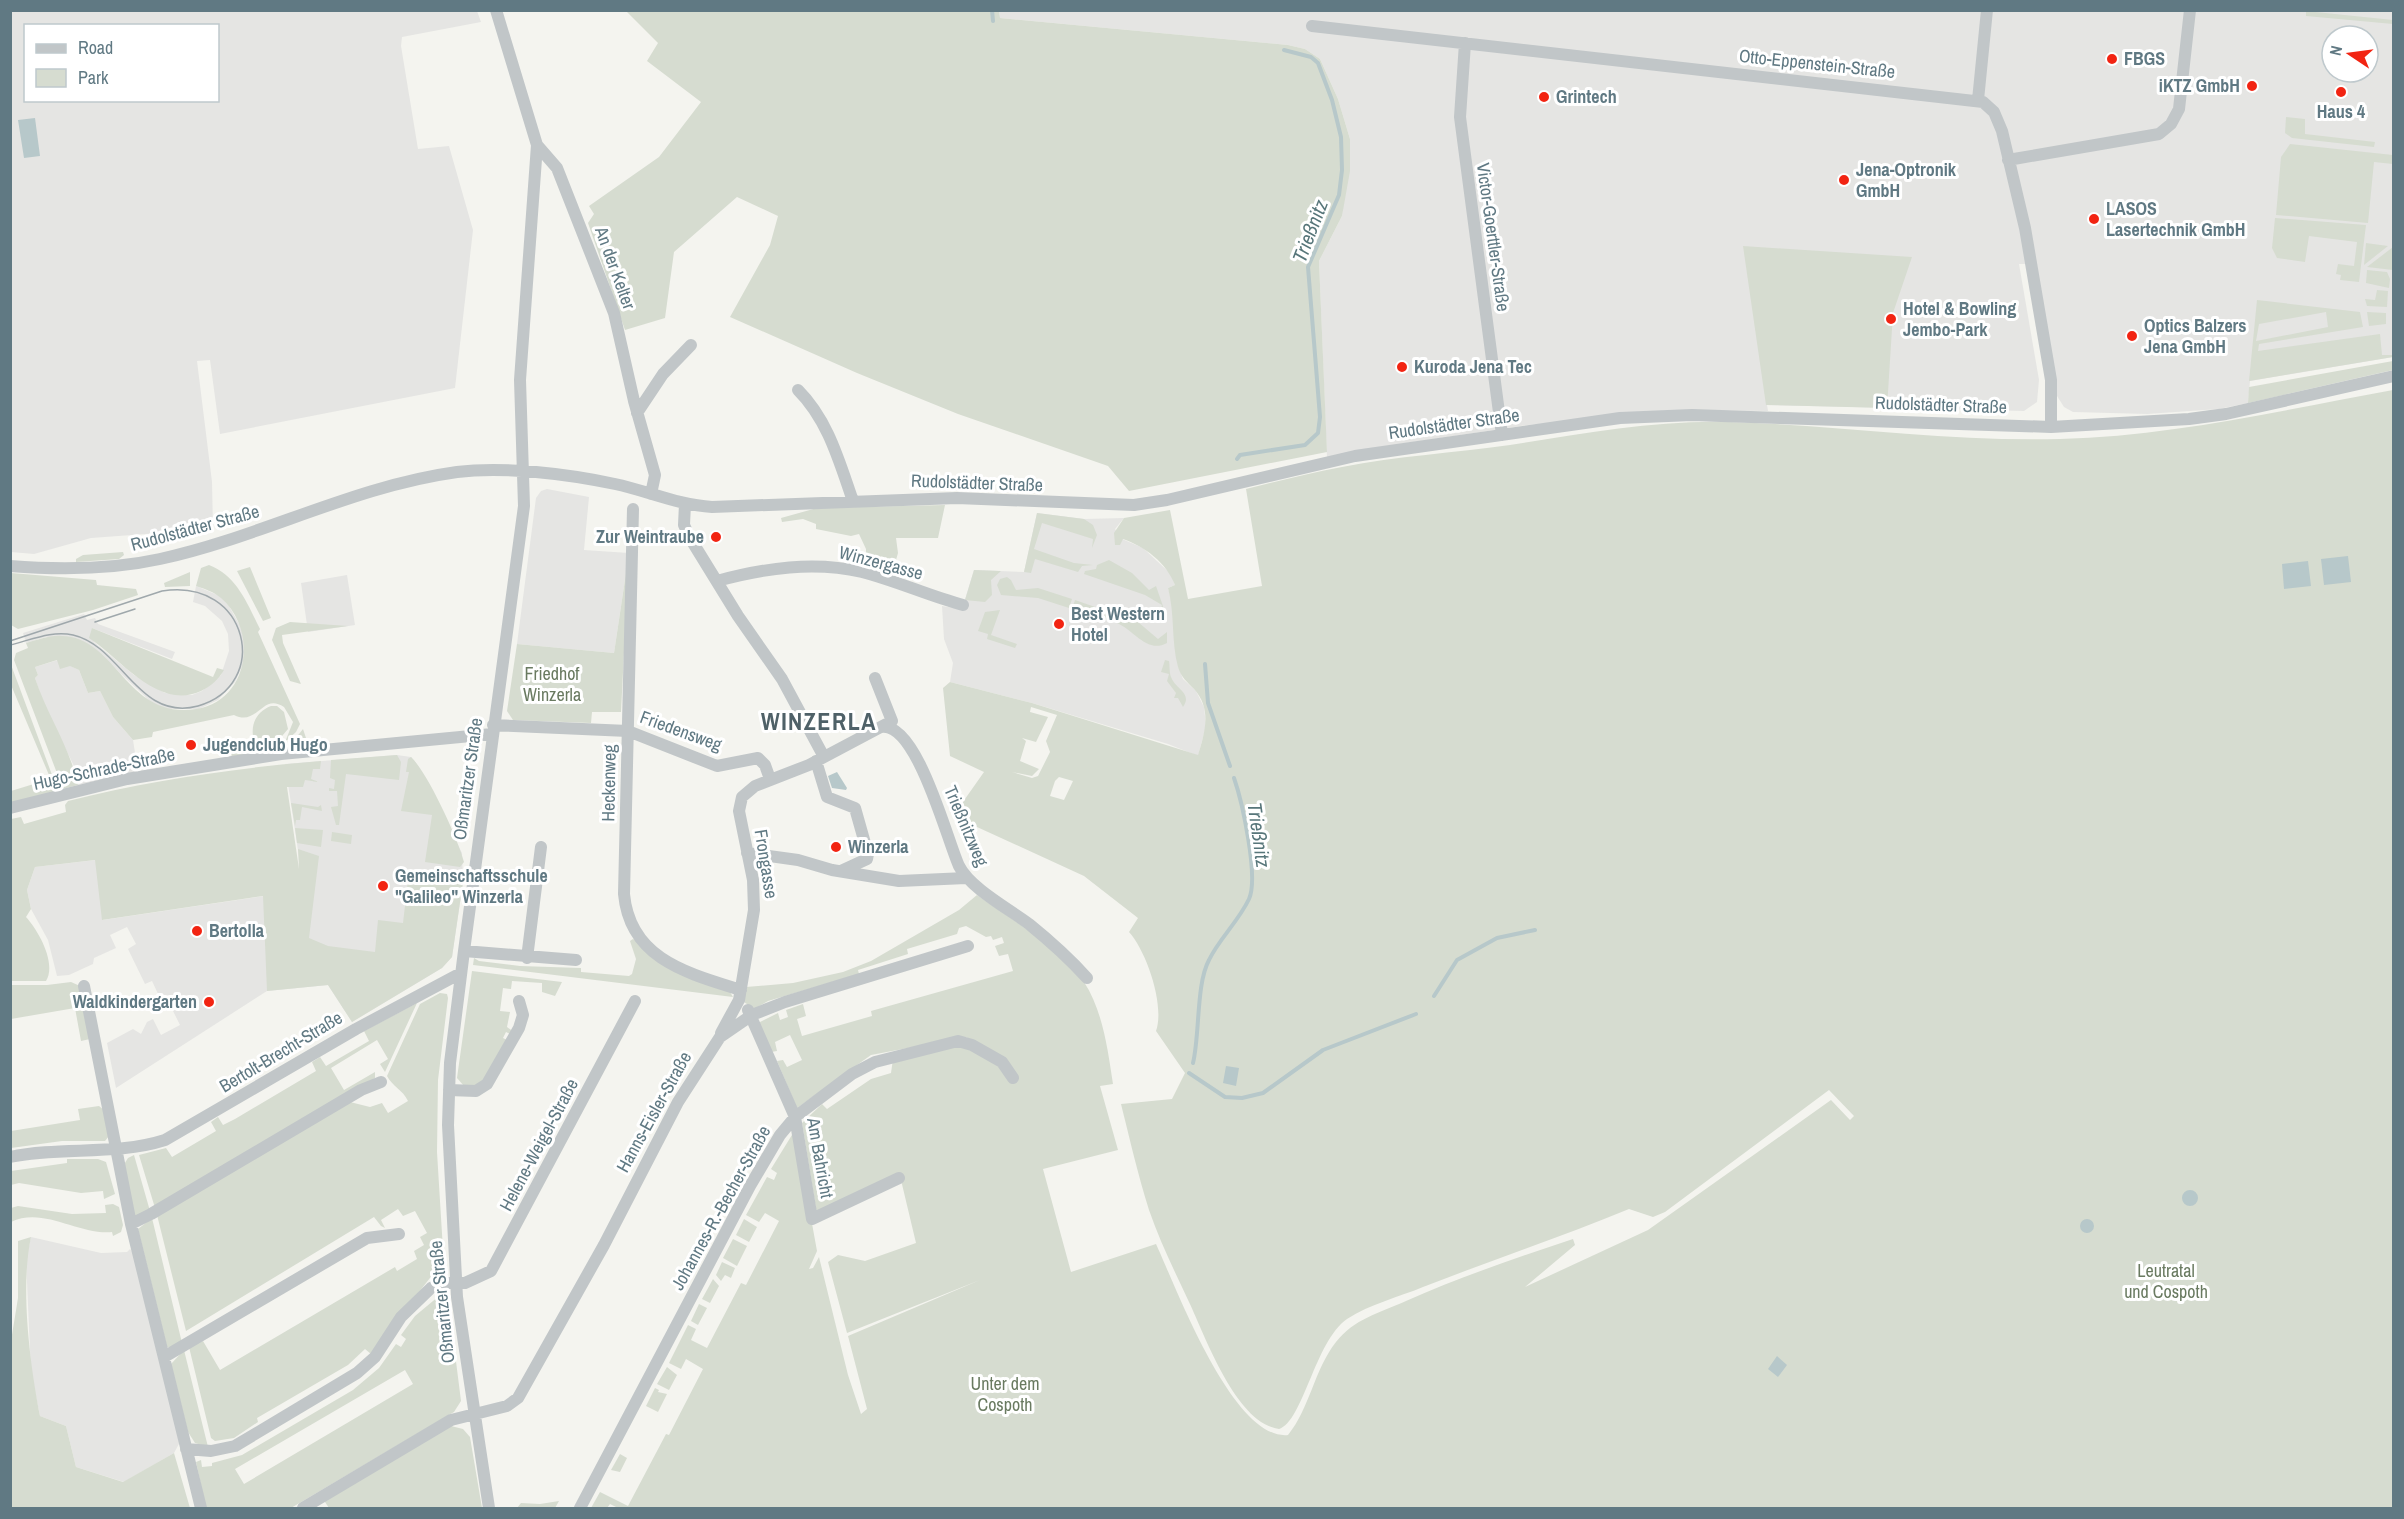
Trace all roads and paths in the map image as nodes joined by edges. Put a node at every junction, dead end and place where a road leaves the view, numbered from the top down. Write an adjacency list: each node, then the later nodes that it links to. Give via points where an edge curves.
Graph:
1 (496, 10): 7 (street)
2 (1987, 10): 6 (street)
3 (2190, 10): 8 (street, via 2178,109 2167,129 2159,134)
4 (1312, 26): 5 (street, Otto-Eppenstein-Straße)
5 (1465, 44): 6 (street, Otto-Eppenstein-Straße); 14 (street, Victor-Goerttler-Straße, via 1460,117)
6 (1978, 100): 8 (street, via 1991,108 1998,120)
7 (537, 146): 12 (street, An der Kelter, via 557,168 597,265 614,313); 15 (street, Oßmaritzer Straße, via 522,331 519,403)
8 (2008, 160): 13 (street, via 2025,228 2051,380)
9 (691, 345): 12 (street, via 663,374)
10 (2394, 376): 13 (street, Rudolstädter Straße, via 2226,414)
11 (798, 390): 17 (street, via 823,423)
12 (638, 413): 16 (street, An der Kelter, via 655,475)
13 (2051, 427): 14 (street, Rudolstädter Straße, via 1692,415 1620,418)
14 (1502, 435): 17 (street, Rudolstädter Straße, via 1355,456 1134,505 957,498)
15 (523, 473): 16 (street, Rudolstädter Straße, via 590,480); 20 (street, Rudolstädter Straße, via 460,472 384,488 229,540 119,567 72,570); 25 (street, Oßmaritzer Straße, via 524,506)
16 (651, 494): 18 (street, Rudolstädter Straße)
17 (853, 501): 18 (street, Rudolstädter Straße, via 729,507)
18 (685, 504): 21 (street, via 684,525)
19 (633, 509): 26 (street, Heckenweg)
20 (10, 566)
21 (717, 581): 22 (street, Winzergasse, via 780,568 842,568); 27 (street, via 778,672)
22 (963, 605)
23 (875, 678): 24 (street, via 892,721)
24 (881, 727): 27 (street); 33 (street, Trießnitzweg, via 895,730 918,764 936,799)
25 (493, 730): 26 (street, Friedensweg); 29 (street, Hugo-Schrade-Straße, via 281,754 127,779); 35 (street, Oßmaritzer Straße)
26 (628, 731): 28 (street, Friedensweg, via 715,766 758,758); 41 (street, Heckenweg, via 624,894 629,924 643,943 666,961)
27 (820, 759): 28 (street, Frongasse); 32 (street, via 827,797 850,804 857,811 868,854 867,859)
28 (770, 779): 31 (street, Frongasse, via 747,791 739,803)
29 (10, 808)
30 (541, 847): 36 (street)
31 (747, 853): 32 (street); 41 (street, Frongasse, via 754,910)
32 (839, 871): 33 (street, via 905,882)
33 (966, 878): 39 (street, Trießnitzweg, via 1050,941)
34 (968, 946): 44 (street, Hanns-Eisler-Straße)
35 (464, 951): 36 (street); 38 (street, Oßmaritzer Straße)
36 (527, 958): 37 (street)
37 (576, 960)
38 (461, 973): 48 (street, Oßmaritzer Straße); 50 (street, Bertolt-Brecht-Straße, via 356,1029 182,1132 139,1149)
39 (1086, 978)
40 (84, 986): 50 (street)
41 (740, 995): 44 (street); 45 (street, Frongasse)
42 (519, 1001): 48 (street, via 523,1015 519,1028 487,1084 476,1091)
43 (635, 1001): 55 (street, Helene-Weigel-Straße, via 495,1266 480,1278)
44 (752, 1015): 45 (street, Hanns-Eisler-Straße); 49 (street, Am Bahricht)
45 (720, 1037): 57 (street, Hanns-Eisler-Straße, via 678,1101 604,1245 518,1398 507,1406)
46 (1012, 1078): 49 (street, Johannes-R.-Becher-Straße, via 1002,1062 958,1041 875,1062)
47 (381, 1082): 53 (street)
48 (449, 1090): 55 (street, Oßmaritzer Straße)
49 (795, 1117): 52 (street, Am Bahricht, via 812,1219); 62 (street, Johannes-R.-Becher-Straße, via 750,1186)
50 (116, 1150): 51 (street, Bertolt-Brecht-Straße, via 63,1150); 53 (street)
51 (10, 1157)
52 (899, 1178)
53 (131, 1224): 56 (street)
54 (399, 1234): 56 (street, via 368,1238)
55 (456, 1282): 57 (street, Oßmaritzer Straße); 58 (street, via 442,1282 430,1288 401,1317 375,1357 357,1374 236,1446 211,1451)
56 (164, 1357): 58 (street)
57 (474, 1414): 60 (street, via 451,1420); 61 (street, Oßmaritzer Straße)
58 (186, 1449): 59 (street)
59 (201, 1509)
60 (303, 1509)
61 (489, 1509)
62 (580, 1509)

